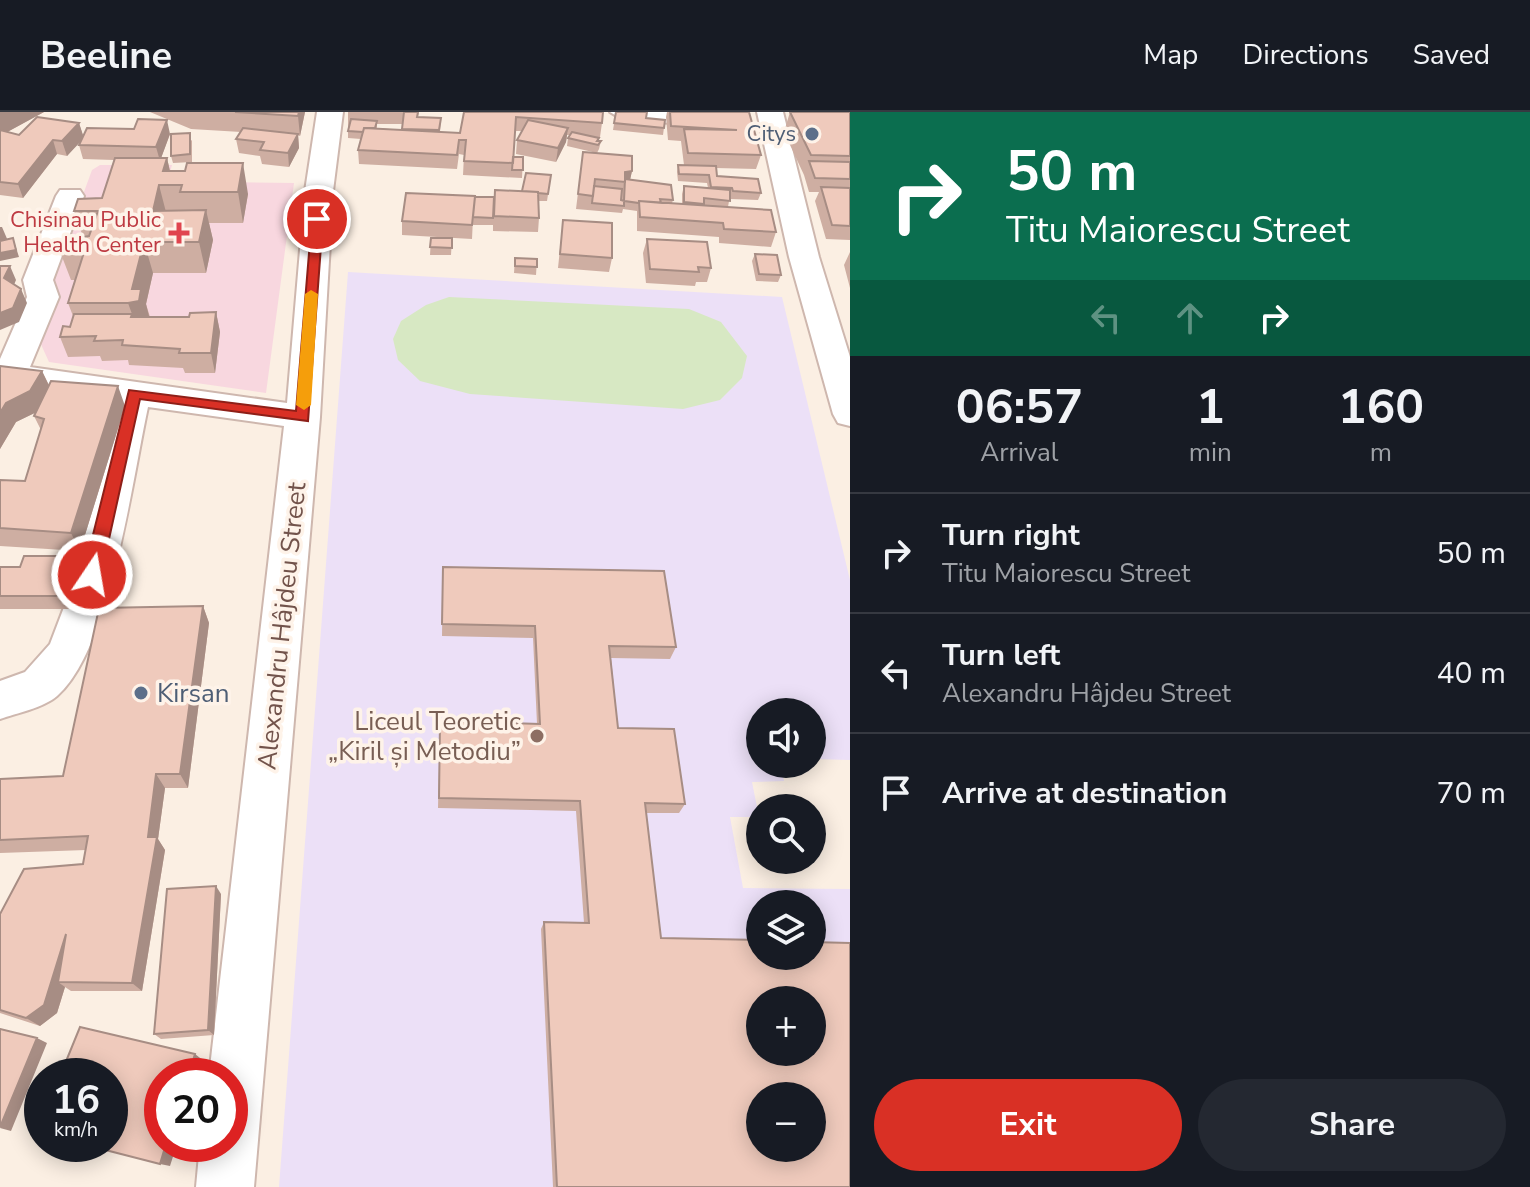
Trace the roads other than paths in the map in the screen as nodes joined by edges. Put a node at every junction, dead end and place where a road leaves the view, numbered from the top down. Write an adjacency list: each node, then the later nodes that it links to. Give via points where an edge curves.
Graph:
1 (330, 112): 9 (street, Alexandru Hâjdeu Street)
2 (623, 112): 3 (street)
3 (771, 116): 4 (street); 8 (street, via 804,257)
4 (802, 122)
5 (70, 196): 6 (street, via 38,280 43,297)
6 (5, 375): 7 (street)
7 (134, 393): 9 (street); 10 (street, via 73,642 62,664 40,685)
8 (850, 414)
9 (303, 417): 11 (street, Alexandru Hâjdeu Street)
10 (0, 700)
11 (238, 1058)
12 (228, 1162): 13 (street, Alexandru Hâjdeu Street)
13 (225, 1187)

